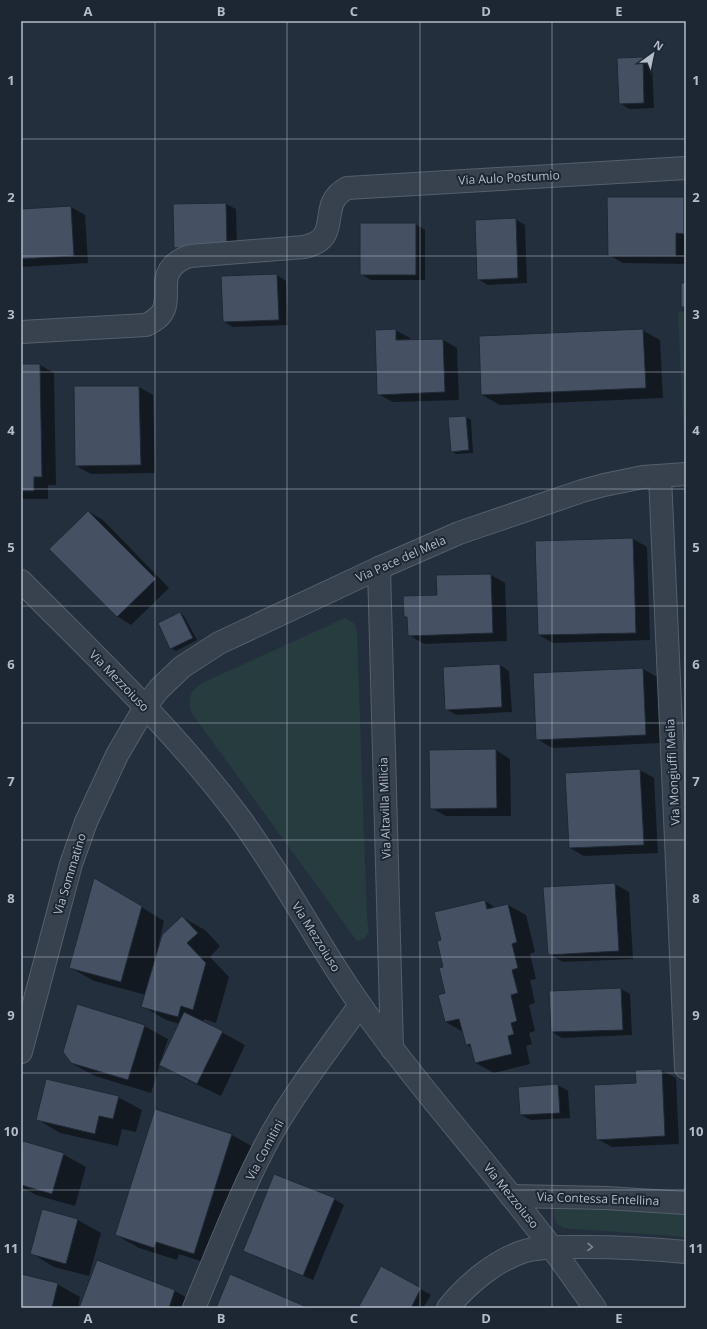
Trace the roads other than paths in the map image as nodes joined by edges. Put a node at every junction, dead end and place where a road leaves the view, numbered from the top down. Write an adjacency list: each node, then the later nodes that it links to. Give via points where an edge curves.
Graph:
1 (686, 168): 2 (street, Via Aulo Postumio, via 352,187 336,196 330,209 326,232 311,246 190,256 178,261 167,276 164,308 160,316 146,325)
2 (21, 332)
3 (686, 474): 4 (street, Via Pace del Mela)
4 (660, 476): 5 (street, Via Pace del Mela, via 622,481 582,491 459,533); 11 (street, Via Mongiuffi Melia)
5 (379, 568): 7 (street, Via Pace del Mela, via 208,649 173,674); 9 (street, Via Altavilla Milicia)
6 (21, 581): 7 (street, Via Mezzoiuso)
7 (145, 707): 8 (street, Via Mezzoiuso, via 190,756 240,818); 10 (street, Via Sommatino, via 109,772 75,851)
8 (360, 1005): 9 (street, Via Mezzoiuso); 16 (street, Via Comitini, via 301,1086 272,1134 244,1190)
9 (392, 1049): 12 (street, Via Mezzoiuso)
10 (21, 1052)
11 (686, 1068)
12 (511, 1196): 13 (street, Via Contessa Entellina); 14 (street, Via Mezzoiuso)
13 (686, 1203)
14 (551, 1247): 15 (street, one-way to 15); 17 (street, via 526,1251 506,1259 460,1294); 18 (street, Via Mezzoiuso)
15 (686, 1252)
16 (194, 1308)
17 (448, 1308)
18 (595, 1308)

